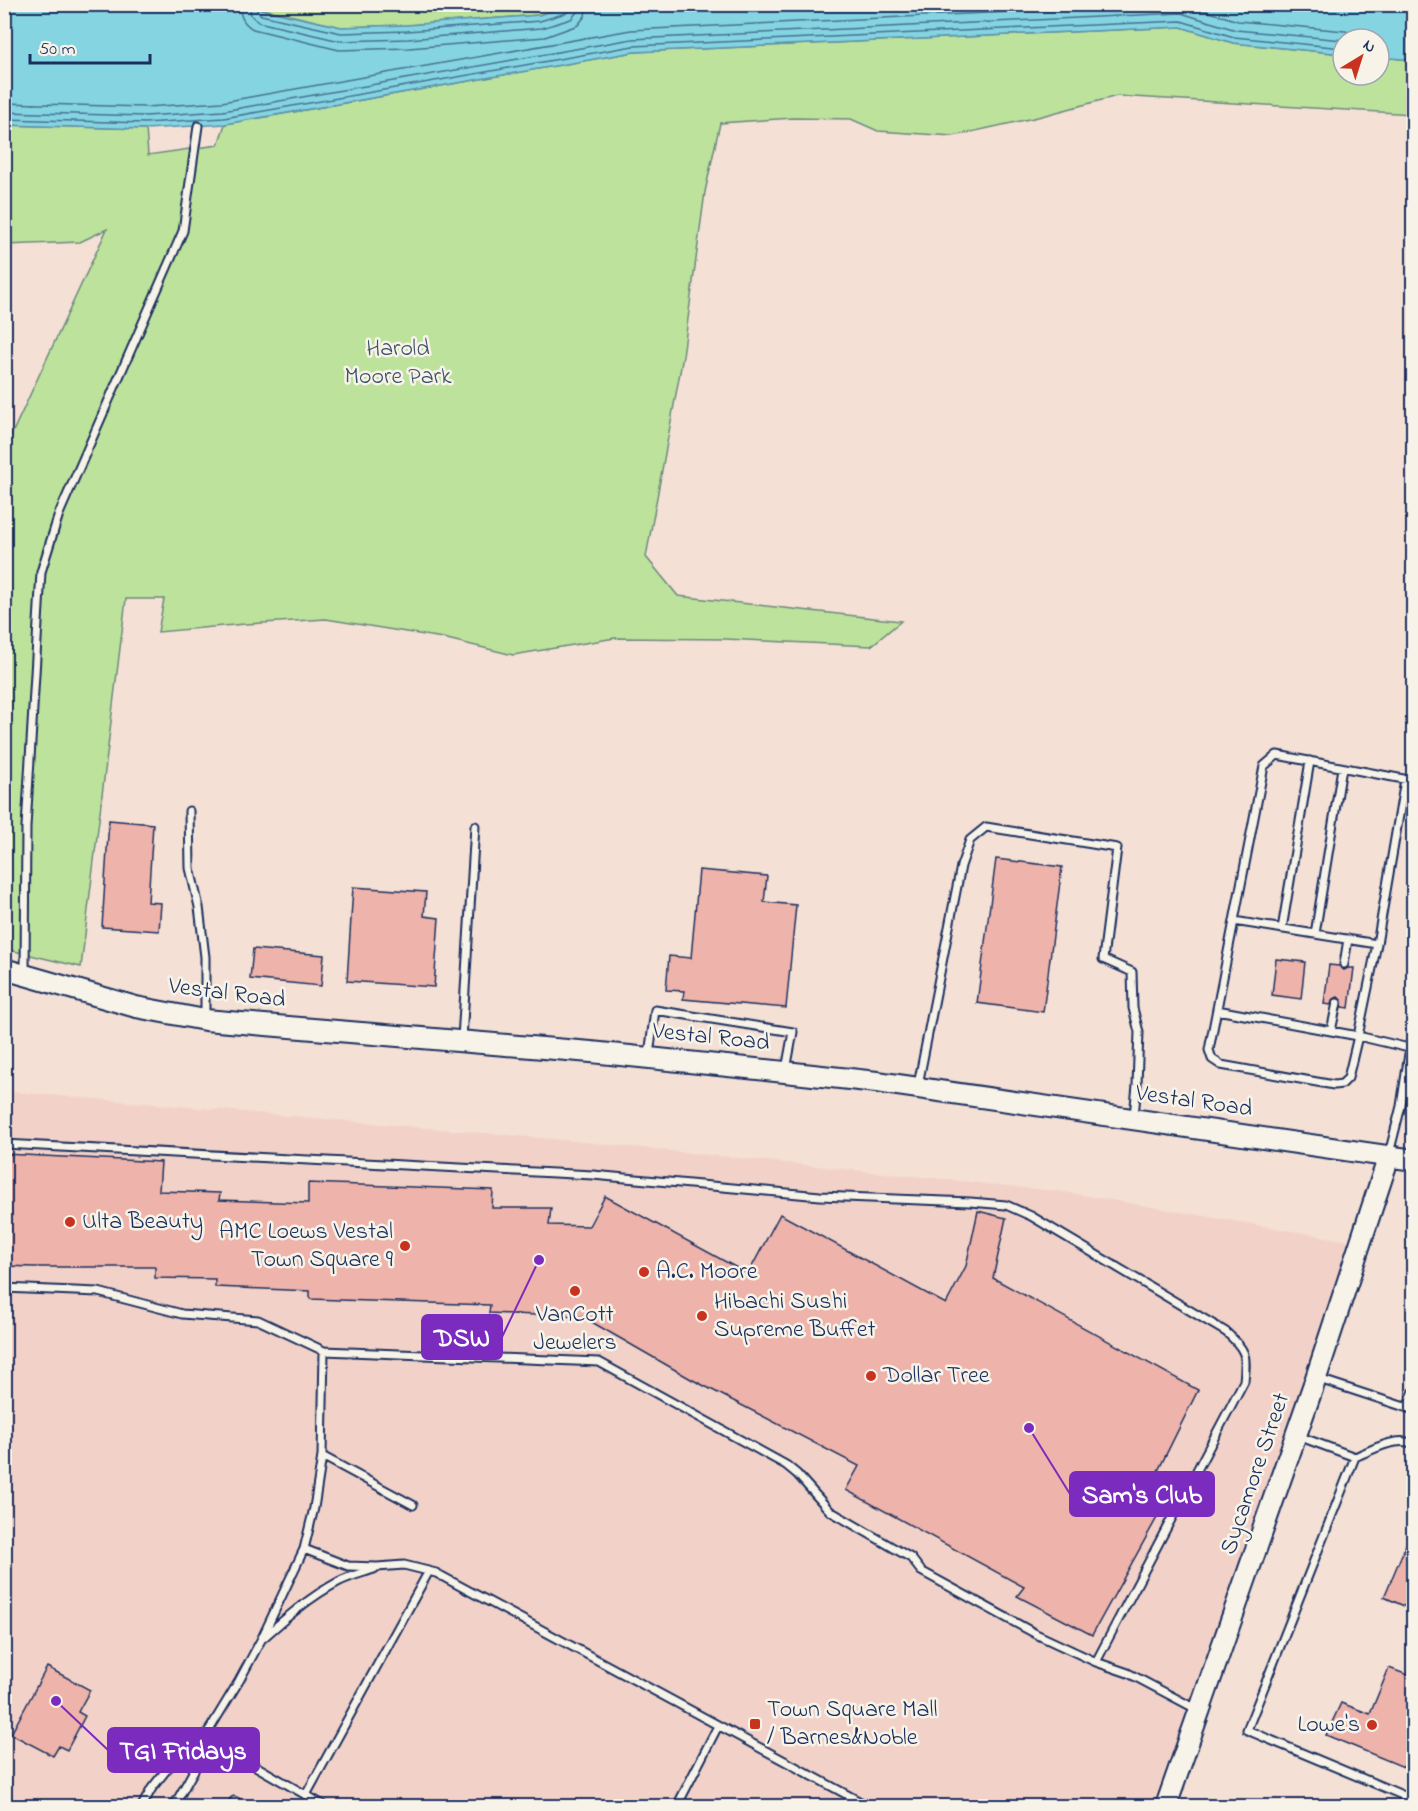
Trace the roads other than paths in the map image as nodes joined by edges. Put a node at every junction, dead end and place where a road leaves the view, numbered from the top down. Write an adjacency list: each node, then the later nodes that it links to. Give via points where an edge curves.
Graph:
1 (198, 126): 15 (lane, via 183,231 59,514 41,572 26,827)
2 (1310, 761): 3 (lane); 8 (lane, via 1277,755 1264,766); 9 (lane)
3 (1342, 768): 4 (lane); 10 (lane)
4 (1405, 780): 5 (lane); 12 (lane)
5 (1413, 781)
6 (189, 811): 18 (lane, via 190,868 206,957)
7 (476, 826): 22 (lane)
8 (1234, 921): 9 (lane); 17 (lane)
9 (1282, 929): 10 (lane)
10 (1315, 934): 11 (lane)
11 (1348, 939): 12 (lane); 13 (lane)
12 (1377, 944): 21 (lane)
13 (1344, 964)
14 (4, 969): 15 (street, Vestal Road)
15 (25, 976): 18 (street, Vestal Road, via 136,1007)
16 (1337, 1002): 20 (lane)
17 (1217, 1010): 20 (lane); 21 (lane, via 1209,1050 1212,1059 1221,1065 1342,1084 1348,1078)
18 (205, 1020): 22 (street, Vestal Road)
19 (1413, 1021): 23 (lane)
20 (1331, 1031): 21 (lane)
21 (1358, 1036): 23 (lane)
22 (462, 1041): 24 (street, Vestal Road)
23 (1410, 1048): 29 (lane)
24 (649, 1057): 25 (street, Vestal Road); 25 (lane, via 655,1010 793,1032)
25 (785, 1071): 26 (street, Vestal Road)
26 (917, 1088): 27 (street, Vestal Road); 27 (lane, via 961,866 970,840 986,827 1118,848 1103,959 1132,972 1133,1008 1139,1032)
27 (1133, 1119): 29 (street, Vestal Road)
28 (4, 1143): 45 (lane, via 593,1175 820,1196 1006,1205 1031,1216 1226,1332 1240,1344 1246,1360 1244,1381)
29 (1389, 1156): 30 (street, Vestal Road); 33 (street, Sycamore Street)
30 (1413, 1160)
31 (4, 1288): 32 (lane, via 98,1292 182,1314 258,1320)
32 (324, 1351): 38 (lane); 45 (lane, via 598,1362 786,1465 830,1511 911,1558 921,1571)
33 (1316, 1378): 35 (lane); 36 (street, Sycamore Street)
34 (1413, 1391): 35 (lane)
35 (1410, 1409)
36 (1296, 1436): 39 (lane); 46 (street, Sycamore Street)
37 (1413, 1444): 39 (lane, via 1406,1441 1381,1446)
38 (322, 1456): 40 (lane); 41 (lane)
39 (1355, 1457): 50 (lane, via 1247,1730)
40 (413, 1505)
41 (304, 1550): 42 (lane, via 348,1566); 44 (lane)
42 (377, 1567): 43 (lane, via 404,1565); 44 (lane, via 314,1596)
43 (429, 1571): 47 (lane); 49 (lane)
44 (261, 1640): 48 (lane)
45 (1096, 1662): 46 (lane, via 1128,1673)
46 (1200, 1711): 59 (street, Sycamore Street)
47 (718, 1726): 51 (lane); 57 (lane)
48 (205, 1737): 49 (lane); 52 (lane, via 179,1754); 53 (lane, via 197,1765)
49 (306, 1795): 56 (lane)
50 (1413, 1800)
51 (855, 1803): 58 (lane)
52 (142, 1806)
53 (174, 1806)
54 (231, 1806): 55 (lane, via 234,1801)
55 (244, 1806)
56 (325, 1806)
57 (677, 1806)
58 (868, 1806)
59 (1166, 1806)

